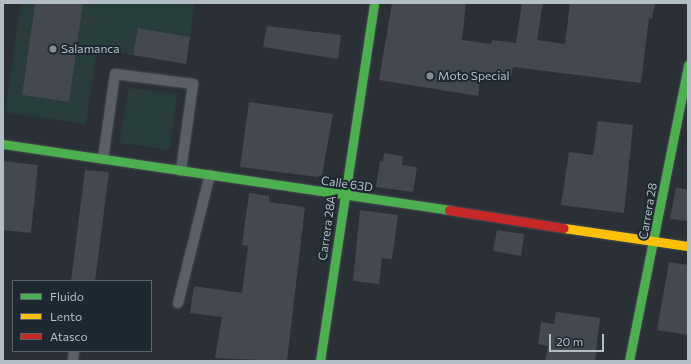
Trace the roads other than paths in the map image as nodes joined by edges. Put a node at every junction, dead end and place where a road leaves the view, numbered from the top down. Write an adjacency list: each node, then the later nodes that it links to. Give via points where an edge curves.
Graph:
1 (374, 3): 7 (street, Carrera 28A)
2 (688, 65): 8 (street, Carrera 28)
3 (3, 144): 4 (street, Calle 63D)
4 (103, 159): 5 (street, Calle 63D); 5 (lane, via 115,74 193,84)
5 (181, 171): 6 (street, Calle 63D)
6 (210, 175): 7 (street, Calle 63D); 10 (lane)
7 (343, 195): 8 (street, Calle 63D); 11 (street, Carrera 28A)
8 (655, 241): 9 (street, Calle 63D); 12 (street, Carrera 28)
9 (688, 246)
10 (178, 303)
11 (320, 361)
12 (629, 361)

